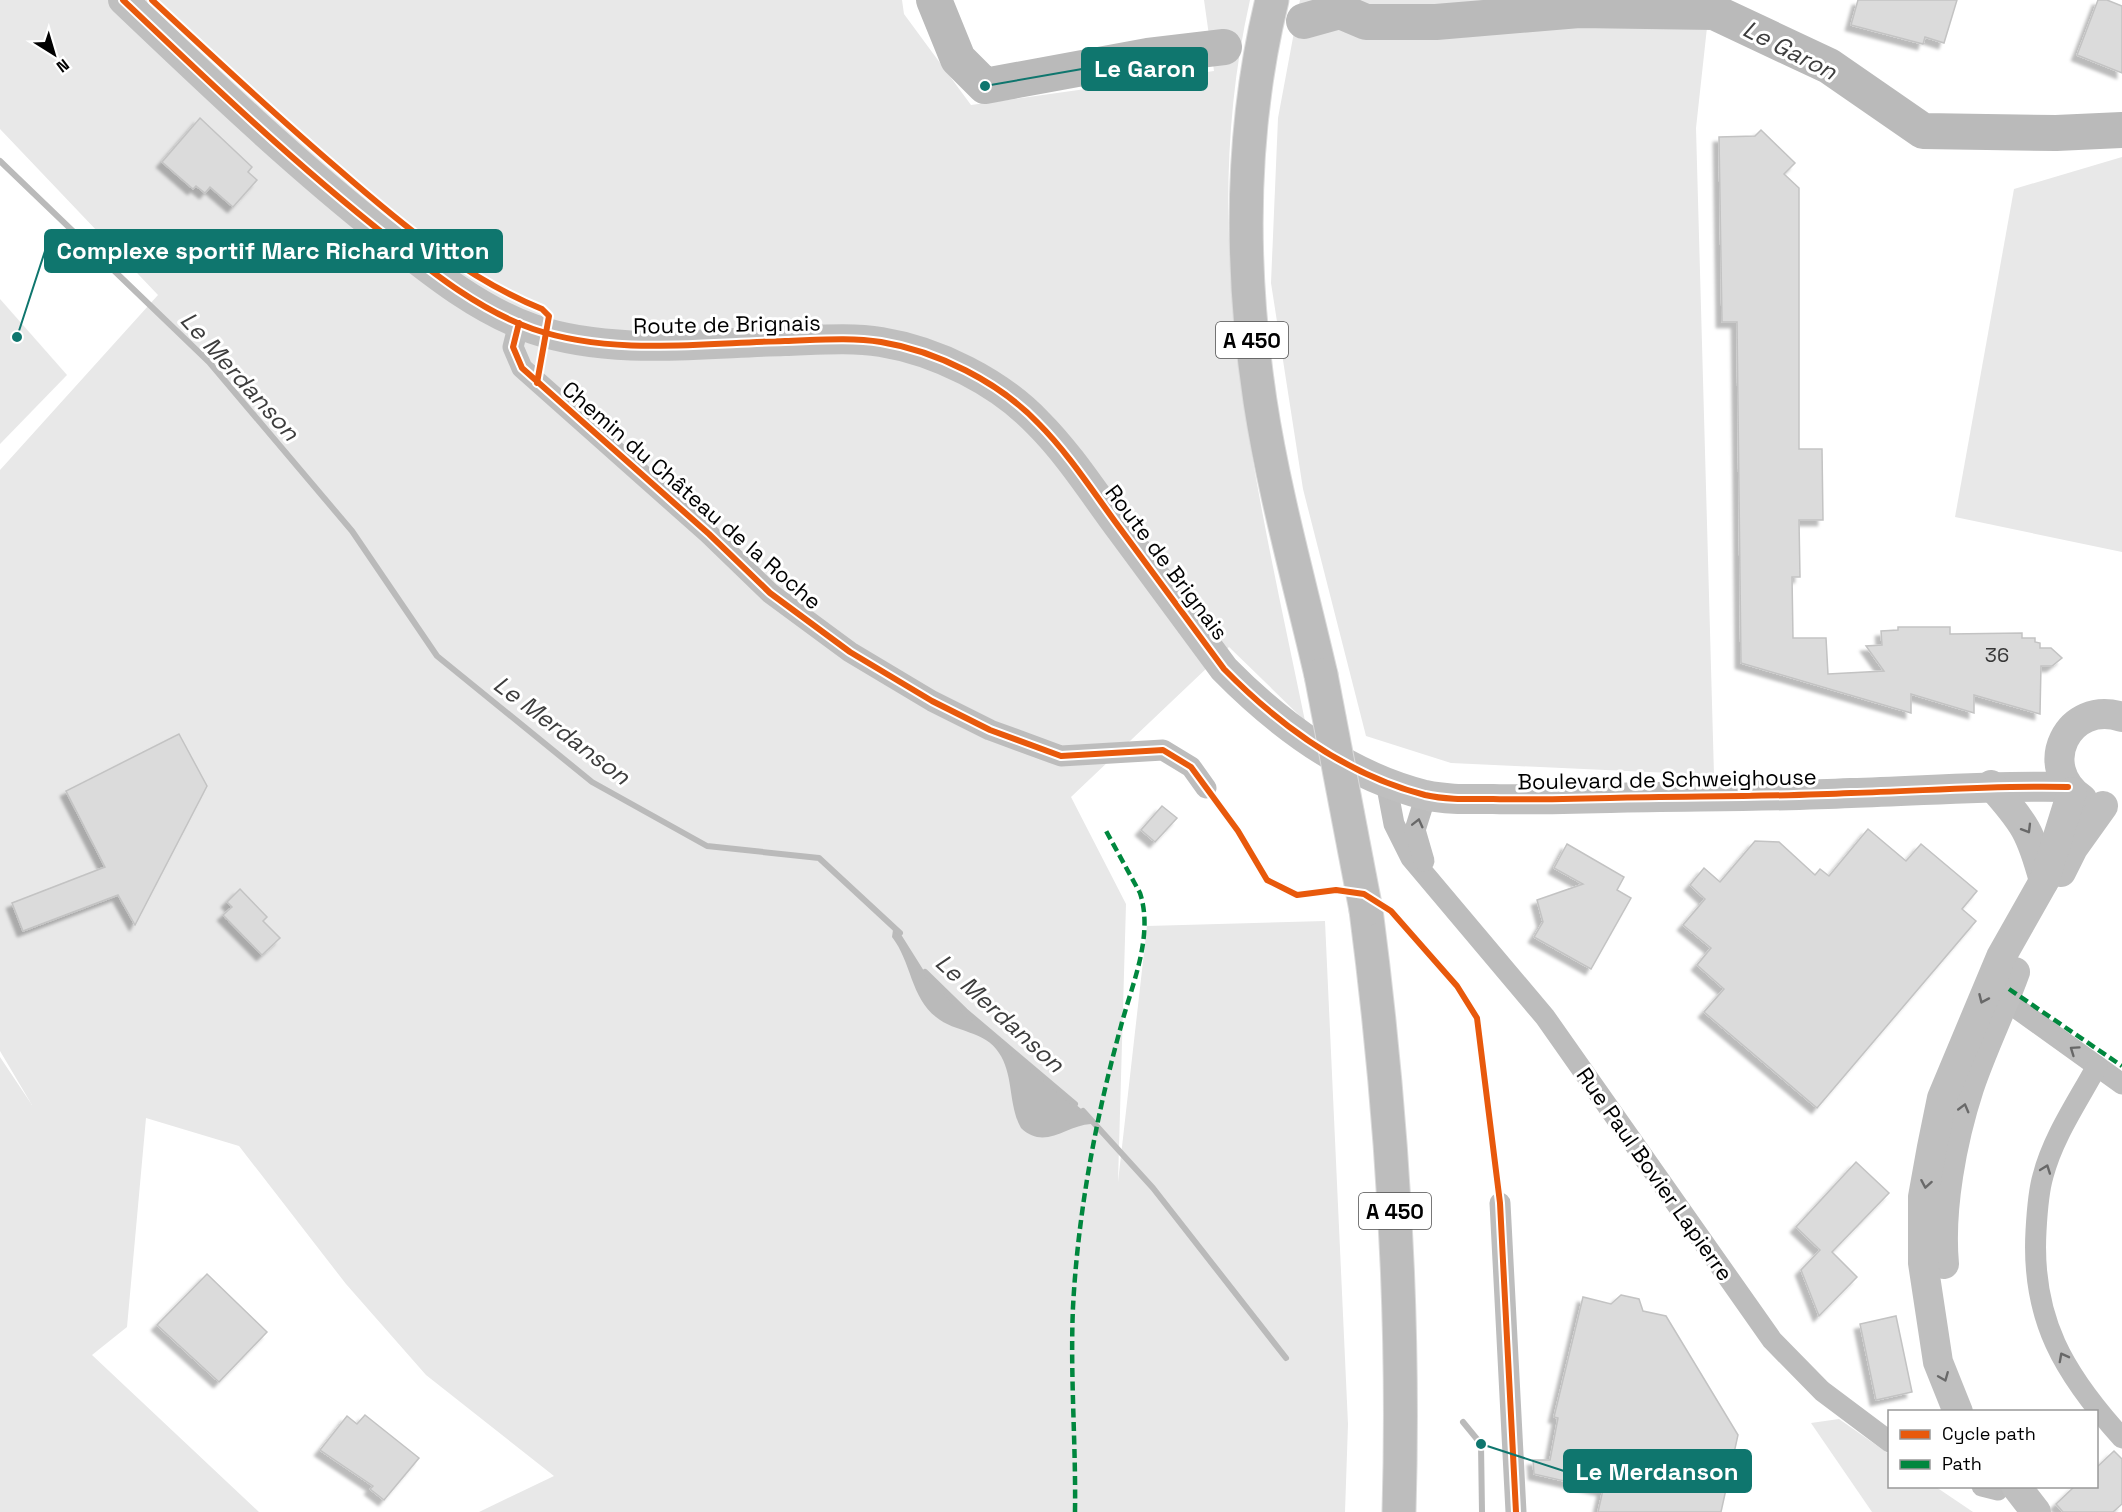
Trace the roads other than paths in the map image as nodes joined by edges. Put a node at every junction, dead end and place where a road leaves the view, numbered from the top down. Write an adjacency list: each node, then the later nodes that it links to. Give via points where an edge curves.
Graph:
1 (123, 0): 3 (street, Route de Brignais, via 302,167 366,220 450,284)
2 (1272, 0): 26 (highway, A 450, bridge, via 1250,129 1246,187 1248,294 1271,461 1321,675 1366,910 1395,1204 1400,1321)
3 (519, 323): 5 (street, Route de Brignais, via 563,337 623,345 880,342 922,352 963,370 1037,421 1224,669); 9 (street, Chemin du Château de la Roche, via 513,347 522,368 770,593 850,652 990,730 1061,756 1163,750 1191,767)
4 (2120, 714): 6 (street, Boulevard de Schweighouse, via 2095,715 2077,723)
5 (1284, 726): 7 (street, Boulevard de Schweighouse, via 1336,759)
6 (2062, 743): 8 (street, Boulevard de Schweighouse, via 2030,768); 10 (street, via 2059,766)
7 (1386, 782): 11 (street, Boulevard de Schweighouse); 14 (street, Rue Paul Bovier Lapierre, via 1394,824 1411,858)
8 (1991, 785): 10 (street, Boulevard de Schweighouse); 11 (street, Boulevard de Schweighouse, via 1798,795 1526,800); 13 (street, one-way to 13, via 2032,837)
9 (1206, 788)
10 (2070, 790): 12 (street, via 2091,804); 13 (street)
11 (1426, 795): 14 (street, Rue Paul Bovier Lapierre, one-way to 11, via 1415,830)
12 (2113, 804): 15 (street, via 2073,848 2029,935)
13 (2044, 881): 20 (street, one-way to 20, via 2001,957 1942,1098 1923,1197 1923,1263 1929,1314 1938,1362)
14 (1436, 889): 24 (street, Rue Paul Bovier Lapierre, via 1545,1017 1772,1340 1822,1391)
15 (2005, 1000): 16 (street, one-way to 15); 21 (street, one-way to 15, via 1949,1327 1942,1242 1956,1139 1969,1087)
16 (2097, 1066): 17 (street); 19 (street, one-way to 16, via 2040,1306 2034,1264 2042,1177 2055,1144)
17 (2122, 1084)
18 (1500, 1203): 27 (street)
19 (2082, 1403)
20 (1957, 1410)
21 (1977, 1410)
22 (2098, 1417): 23 (street)
23 (2122, 1438)
24 (1888, 1440)
25 (2001, 1492): 28 (street)
26 (1399, 1512)
27 (1516, 1512)
28 (2036, 1512)

